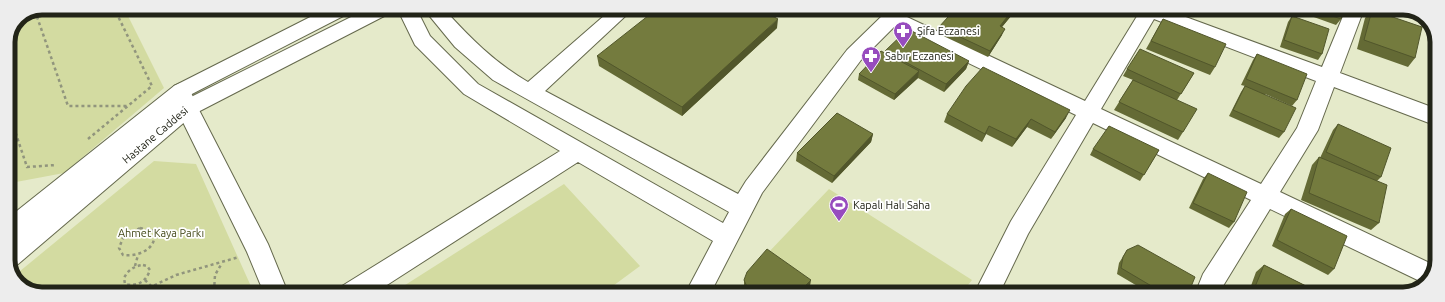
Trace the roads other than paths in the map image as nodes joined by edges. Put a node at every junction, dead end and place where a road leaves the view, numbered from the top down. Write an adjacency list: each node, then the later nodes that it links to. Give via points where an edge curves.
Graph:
1 (332, 15): 13 (street, Hastane Caddesi)
2 (370, 15): 13 (street, Hastane Caddesi)
3 (410, 15): 16 (street, via 422,40 471,89)
4 (438, 15): 12 (street, via 462,42 494,70)
5 (617, 15): 12 (street)
6 (897, 15): 18 (street, via 854,54 754,187)
7 (903, 15): 14 (street)
8 (1145, 15): 14 (street)
9 (1164, 15): 11 (street)
10 (1353, 15): 11 (street)
11 (1328, 77): 15 (street); 17 (street, via 1307,130)
12 (530, 92): 18 (street)
13 (184, 99): 19 (street, Hastane Caddesi, via 162,106); 21 (street, Hastane Caddesi); 23 (street, via 259,251)
14 (1089, 111): 17 (street); 26 (street, via 1019,228)
15 (1430, 115)
16 (578, 151): 20 (street); 24 (street)
17 (1266, 197): 22 (street); 27 (street)
18 (743, 208): 20 (street)
19 (15, 226)
20 (727, 237): 25 (street)
21 (15, 252)
22 (1426, 273)
23 (273, 287)
24 (362, 287)
25 (704, 287)
26 (990, 287)
27 (1210, 287)

